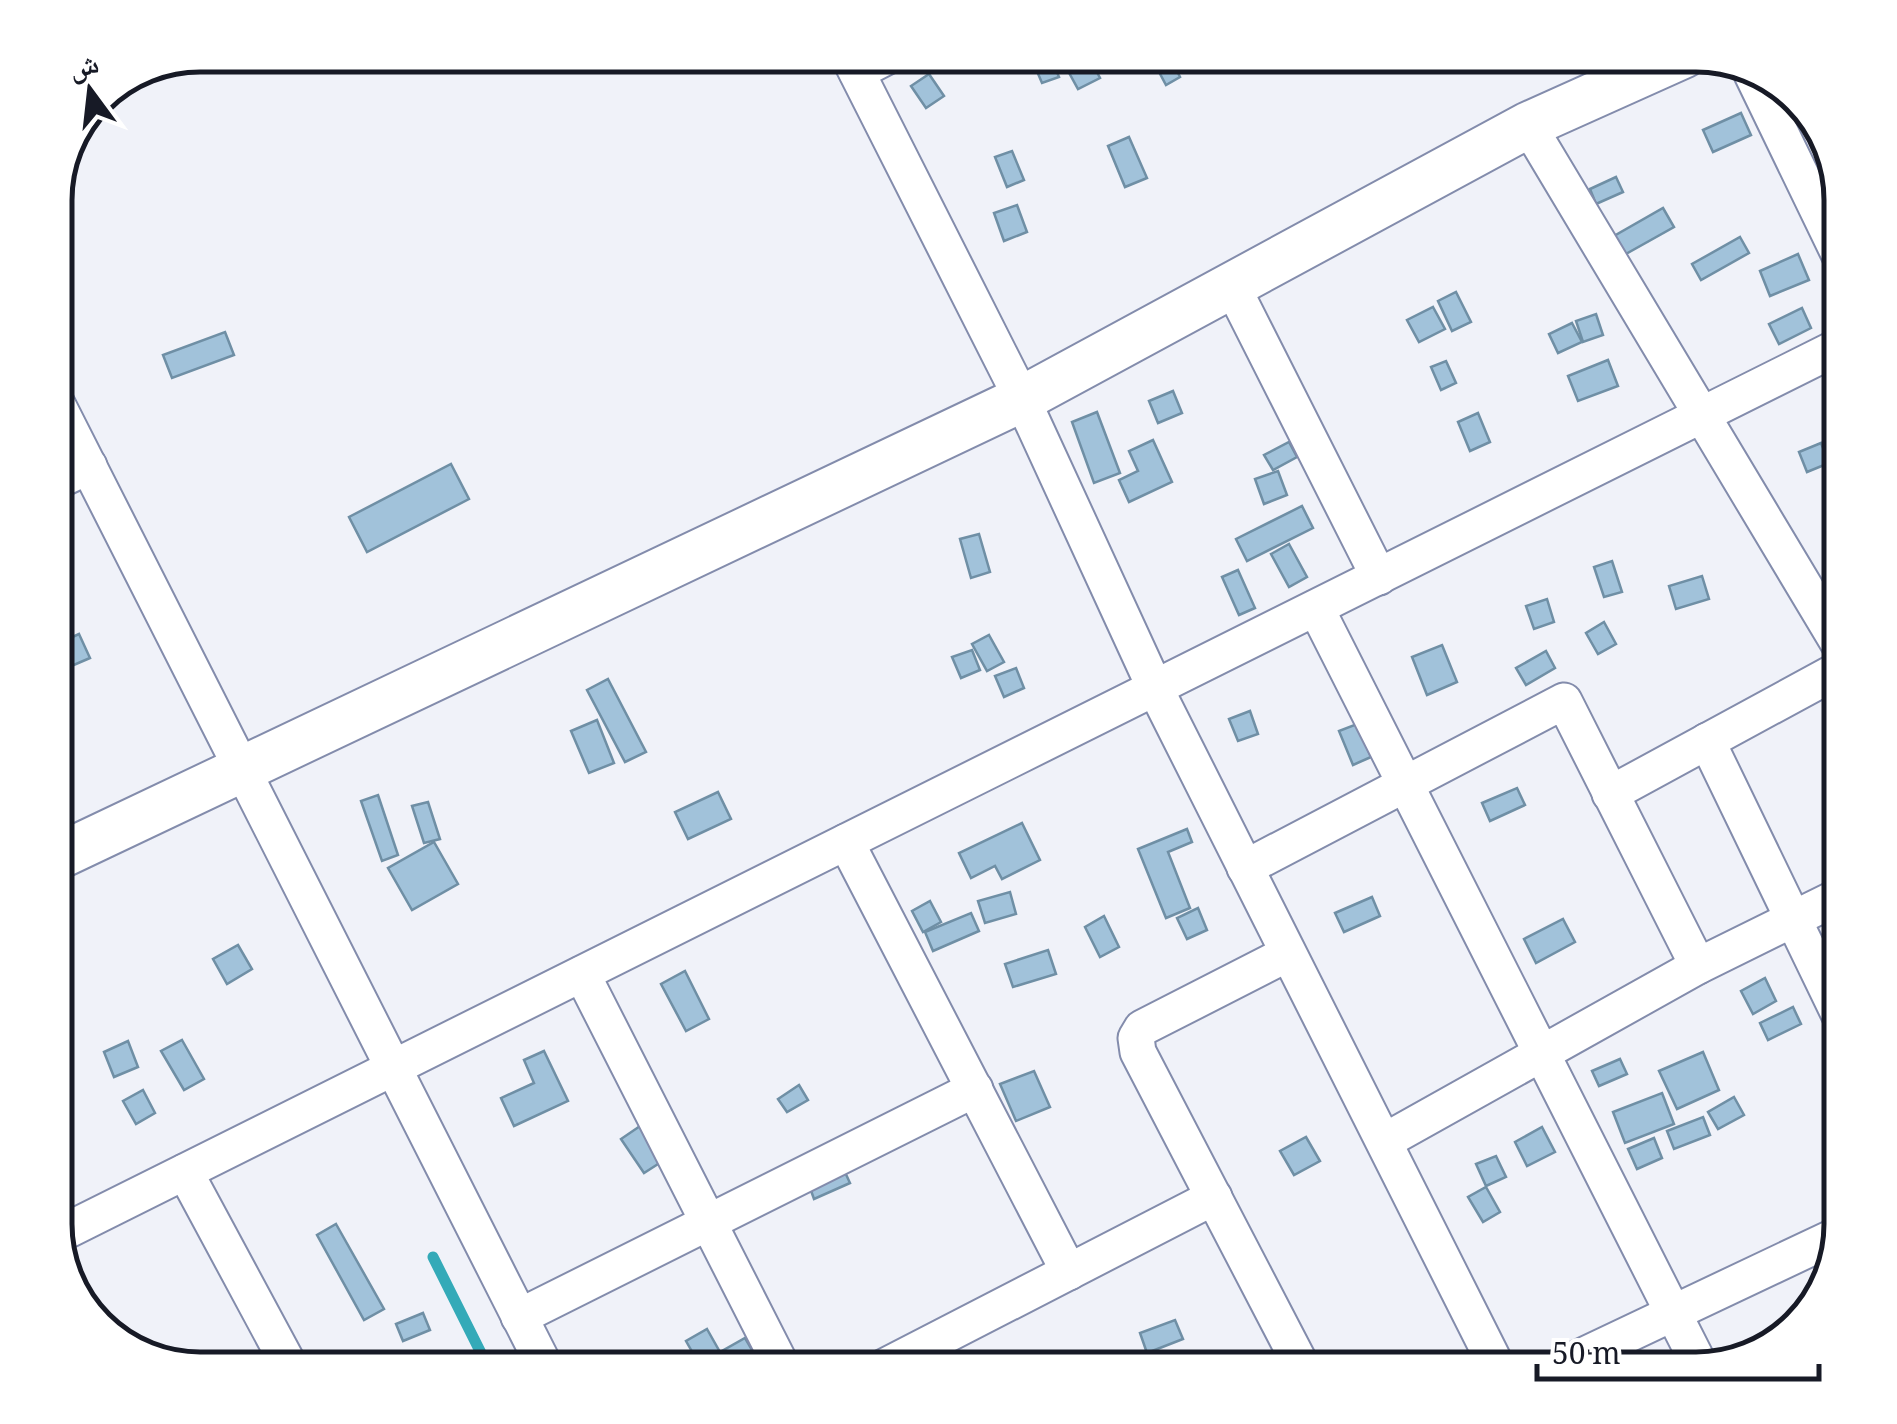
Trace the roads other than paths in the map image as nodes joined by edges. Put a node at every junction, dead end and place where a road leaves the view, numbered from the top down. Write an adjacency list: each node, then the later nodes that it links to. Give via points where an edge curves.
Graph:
1 (858, 72): 8 (street)
2 (1646, 72): 4 (street)
3 (1760, 90): 5 (street)
4 (1528, 125): 6 (street); 9 (street)
5 (1824, 223)
6 (1233, 288): 8 (street); 13 (street)
7 (1824, 353): 9 (street)
8 (1022, 399): 17 (street); 19 (street)
9 (1700, 412): 13 (street); 15 (street)
10 (73, 435): 11 (street)
11 (89, 466): 12 (street); 19 (street)
12 (73, 474)
13 (1378, 577): 14 (street)
14 (1316, 608): 17 (street); 20 (street)
15 (1824, 619)
16 (1824, 678): 18 (street)
17 (1155, 688): 22 (street); 24 (street)
18 (1707, 741): 21 (street); 26 (street)
19 (241, 766): 23 (street); 32 (street)
20 (1407, 784): 21 (street, via 1564,701); 24 (street); 31 (street)
21 (1610, 794): 28 (street)
22 (846, 842): 29 (street); 33 (street)
23 (73, 849)
24 (1245, 868): 27 (street)
25 (1824, 903): 26 (street)
26 (1792, 918): 28 (street); 30 (street)
27 (1287, 954): 34 (street); 36 (street, via 1142,1028 1136,1038)
28 (1698, 966): 31 (street)
29 (582, 974): 32 (street); 37 (street)
30 (1824, 983)
31 (1541, 1053): 34 (street); 41 (street)
32 (393, 1068): 35 (street); 42 (street)
33 (975, 1089): 37 (street); 40 (street)
34 (1385, 1141): 48 (street)
35 (184, 1172): 38 (street); 43 (street)
36 (1214, 1197): 40 (street); 47 (street)
37 (708, 1222): 42 (street); 45 (street)
38 (73, 1228)
39 (1823, 1241): 41 (street)
40 (1069, 1272): 46 (street)
41 (1674, 1314): 49 (street); 50 (street)
42 (519, 1317): 44 (street)
43 (282, 1352)
44 (537, 1352)
45 (775, 1352)
46 (913, 1352)
47 (1294, 1352)
48 (1490, 1352)
49 (1592, 1352)
50 (1694, 1352)

